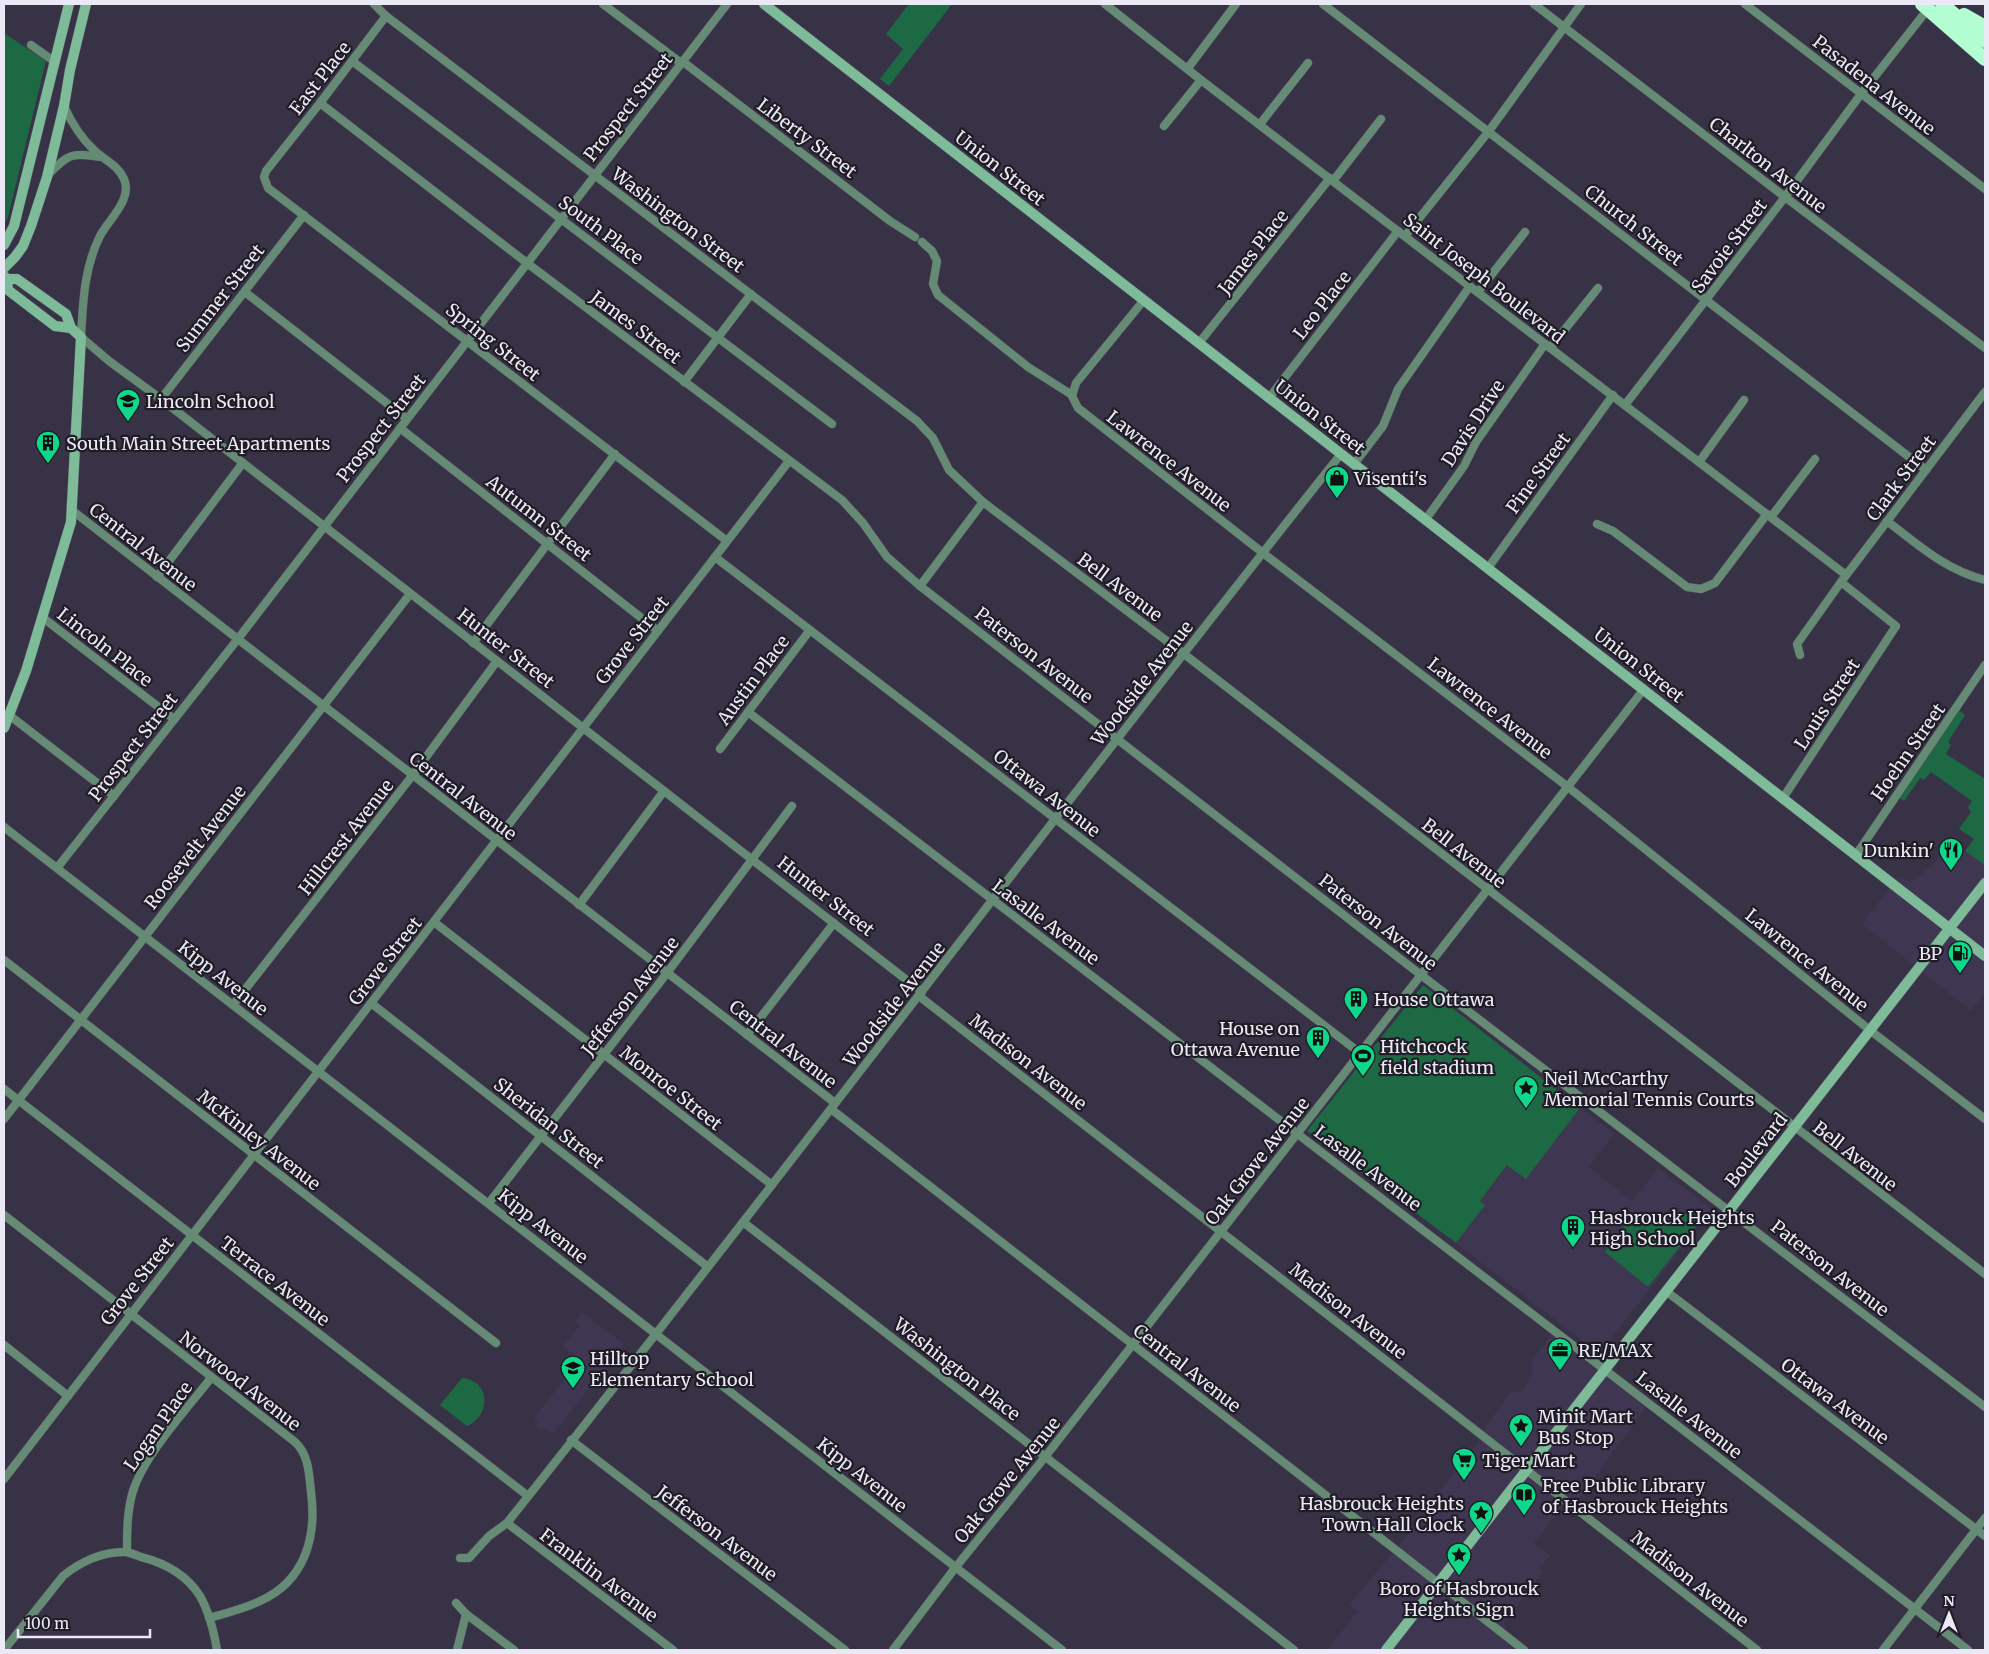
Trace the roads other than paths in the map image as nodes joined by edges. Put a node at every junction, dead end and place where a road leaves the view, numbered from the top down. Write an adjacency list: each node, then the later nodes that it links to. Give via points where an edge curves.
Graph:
1 (69, 4): 22 (street)
2 (86, 4): 29 (street)
3 (603, 4): 23 (street, Liberty Street)
4 (727, 4): 23 (street, Prospect Street)
5 (764, 4): 54 (street, Union Street)
6 (1105, 4): 25 (street, Saint Joseph Boulevard)
7 (1236, 4): 25 (street)
8 (1323, 4): 33 (street, Church Street)
9 (1534, 4): 16 (street, Charlton Avenue)
10 (1581, 4): 16 (street, Leo Place)
11 (1745, 4): 27 (street, Pasadena Avenue)
12 (1942, 4): 17 (highway); 18 (highway)
13 (377, 5): 15 (street, Washington Street)
14 (1925, 6): 20 (highway); 27 (street, Savoie Street)
15 (386, 16): 21 (street, East Place); 36 (street, Washington Street)
16 (1564, 26): 33 (street, Leo Place); 40 (street, Charlton Avenue)
17 (1985, 27)
18 (1985, 41)
19 (30, 45): 22 (street)
20 (1985, 59)
21 (352, 61): 28 (street, East Place); 42 (street, South Place)
22 (55, 62): 45 (street, via 14,226)
23 (682, 62): 36 (street, Prospect Street); 65 (street, Liberty Street, via 890,222 918,239 932,251 937,261 933,284 938,295 1028,367)
24 (1308, 63): 31 (street)
25 (1188, 68): 26 (street, Saint Joseph Boulevard)
26 (1201, 80): 31 (street, Saint Joseph Boulevard); 32 (street)
27 (1861, 94): 39 (street, Pasadena Avenue); 40 (street, Savoie Street)
28 (320, 103): 35 (street, East Place); 46 (street, James Street)
29 (64, 106): 34 (street, via 73,126); 37 (street)
30 (1382, 119): 38 (street, James Place)
31 (1260, 124): 38 (street, Saint Joseph Boulevard)
32 (1164, 126)
33 (1489, 131): 44 (street, Leo Place); 55 (street, Church Street)
34 (102, 158): 37 (street, via 71,156 61,161); 57 (street, via 122,174 126,193 92,254 83,295)
35 (277, 158): 41 (street, Spring Street, via 266,171 265,183)
36 (595, 175): 42 (street, Prospect Street); 53 (street, Washington Street)
37 (47, 177): 47 (street, via 29,235)
38 (1332, 179): 44 (street, Saint Joseph Boulevard); 60 (street, James Place)
39 (1985, 189)
40 (1785, 197): 55 (street, Savoie Street); 62 (street, Charlton Avenue)
41 (304, 216): 51 (street, Summer Street); 59 (street, Spring Street)
42 (561, 218): 46 (street, Prospect Street); 58 (street, South Place)
43 (1525, 232): 52 (street)
44 (1401, 233): 49 (street, Saint Joseph Boulevard); 67 (street, Leo Place)
45 (4, 245)
46 (527, 264): 59 (street, Prospect Street); 63 (street, James Street)
47 (4, 268)
48 (5, 278): 56 (street, Hunter Street, via 17,279 66,314); 56 (street, Hunter Street, via 8,290 55,326)
49 (1470, 286): 52 (street, Saint Joseph Boulevard); 81 (street, via 1398,389 1383,426)
50 (1598, 288): 61 (street, Davis Drive)
51 (245, 292): 68 (street, Summer Street); 71 (street)
52 (1478, 292): 61 (street, Saint Joseph Boulevard)
53 (752, 294): 58 (street); 74 (street, Washington Street, via 917,421)
54 (1144, 300): 60 (street, Union Street); 65 (street, via 1076,384)
55 (1707, 300): 70 (street, Savoie Street); 82 (street, Church Street)
56 (71, 328): 57 (street, Hunter Street)
57 (81, 337): 68 (street, Hunter Street); 84 (street)
58 (718, 338): 63 (street); 72 (street, South Place)
59 (467, 341): 71 (street, Prospect Street); 75 (street, Spring Street)
60 (1199, 344): 67 (street, Union Street)
61 (1548, 346): 66 (street, Saint Joseph Boulevard); 86 (street, Davis Drive, via 1476,442 1464,466)
62 (1985, 348)
63 (684, 382): 78 (street, James Street)
64 (1985, 392): 82 (street, Clark Street)
65 (1072, 395): 92 (street, Lawrence Avenue, via 1078,408)
66 (1613, 396): 70 (street, Saint Joseph Boulevard); 94 (street, Pine Street)
67 (1269, 398): 76 (street, Union Street)
68 (161, 399): 80 (street, Hunter Street)
69 (1744, 400): 79 (street)
70 (1625, 405): 79 (street, Saint Joseph Boulevard)
71 (407, 419): 73 (street, Prospect Street)
72 (832, 424)
73 (400, 428): 89 (street, Prospect Street); 91 (street, Autumn Street)
74 (936, 445): 83 (street, Bell Avenue, via 949,470)
75 (614, 454): 90 (street, Spring Street); 91 (street)
76 (1341, 454): 81 (street, Union Street); 92 (street, Woodside Avenue)
77 (1815, 459): 85 (street)
78 (789, 461): 90 (street, Grove Street); 99 (street, James Street, via 853,511 887,557)
79 (1699, 462): 85 (street, Saint Joseph Boulevard)
80 (242, 464): 89 (street, Hunter Street); 96 (street)
81 (1354, 464): 86 (street, Union Street)
82 (1926, 470): 87 (street, Clark Street)
83 (983, 502): 99 (street); 106 (street, Bell Avenue)
84 (73, 511): 96 (street, Central Avenue); 101 (street)
85 (1769, 515): 88 (street, via 1715,583 1701,589 1687,587 1613,531); 95 (street, Saint Joseph Boulevard)
86 (1426, 519): 94 (street, Union Street)
87 (1887, 521): 95 (street, Clark Street); 97 (street, via 1941,562 1961,573)
88 (1597, 524)
89 (324, 527): 100 (street, Hunter Street); 104 (street, Prospect Street)
90 (727, 542): 93 (street, Grove Street)
91 (548, 544): 103 (street, Autumn Street); 105 (street)
92 (1263, 553): 106 (street, Woodside Avenue); 120 (street, Lawrence Avenue)
93 (715, 558): 102 (street, Ottawa Avenue); 103 (street, Grove Street)
94 (1488, 568): 110 (street, Union Street)
95 (1846, 575): 98 (street, Clark Street)
96 (157, 577): 104 (street, Central Avenue)
97 (1985, 580)
98 (1841, 582): 107 (street, Clark Street, via 1797,644); 123 (street, Louis Street, via 1896,626)
99 (920, 586): 117 (street, Paterson Avenue)
100 (410, 594): 105 (street, Hunter Street); 111 (street, Roosevelt Avenue)
101 (42, 617): 113 (street); 114 (street, Lincoln Place)
102 (810, 630): 112 (street, Austin Place); 125 (street, Ottawa Avenue)
103 (658, 631): 116 (street, Grove Street)
104 (237, 640): 111 (street, Central Avenue); 114 (street, Prospect Street)
105 (473, 643): 108 (street, Hunter Street)
106 (1184, 654): 117 (street, Woodside Avenue); 132 (street, Bell Avenue)
107 (1800, 655)
108 (497, 661): 116 (street, Hunter Street); 119 (street, Hillcrest Avenue)
109 (1985, 665): 128 (street, Hoehn Street)
110 (1644, 690): 120 (street, Oak Grove Avenue); 123 (street, Union Street)
111 (323, 707): 119 (street, Central Avenue); 138 (street, Roosevelt Avenue)
112 (748, 712): 118 (street, Austin Place); 133 (street, Lasalle Avenue)
113 (9, 715): 115 (street); 122 (street)
114 (174, 719): 122 (street, Prospect Street)
115 (4, 728)
116 (583, 728): 121 (street, Hunter Street); 127 (street, Grove Street)
117 (1117, 739): 125 (street, Woodside Avenue); 142 (street, Paterson Avenue)
118 (720, 749)
119 (412, 776): 127 (street, Central Avenue); 145 (street, Hillcrest Avenue)
120 (1568, 787): 132 (street, Oak Grove Avenue); 147 (street, Lawrence Avenue)
121 (664, 791): 129 (street, Hunter Street); 134 (street)
122 (114, 796): 130 (street, Prospect Street)
123 (1784, 798): 128 (street, Union Street)
124 (792, 806): 129 (street, Jefferson Avenue)
125 (1055, 819): 133 (street, Woodside Avenue); 150 (street, Ottawa Avenue)
126 (4, 827): 130 (street, Kipp Avenue)
127 (496, 841): 134 (street, Central Avenue); 135 (street, Grove Street)
128 (1856, 855): 137 (street, Union Street)
129 (752, 860): 136 (street, Hunter Street); 141 (street, Jefferson Avenue)
130 (57, 868): 138 (street, Kipp Avenue)
131 (1985, 884): 137 (street, Boulevard)
132 (1487, 890): 142 (street, Oak Grove Avenue); 157 (street, Bell Avenue)
133 (993, 900): 143 (street, Woodside Avenue); 158 (street, Lasalle Avenue)
134 (579, 905): 141 (street, Central Avenue)
135 (434, 922): 144 (street, Grove Street); 149 (street, Monroe Street)
136 (834, 923): 143 (street, Hunter Street); 148 (street)
137 (1950, 929): 139 (street, Union Street); 147 (street, Boulevard)
138 (145, 936): 145 (street, Kipp Avenue); 146 (street, Roosevelt Avenue)
139 (1985, 956)
140 (4, 960): 146 (street, McKinley Avenue)
141 (667, 973): 148 (street, Central Avenue); 149 (street, Jefferson Avenue)
142 (1421, 975): 150 (street, Oak Grove Avenue); 163 (street, Paterson Avenue)
143 (921, 994): 154 (street, Woodside Avenue); 166 (street, Madison Avenue)
144 (371, 1003): 151 (street, Grove Street); 159 (street, Sheridan Street)
145 (233, 1005): 151 (street, Kipp Avenue)
146 (80, 1020): 153 (street, Roosevelt Avenue); 160 (street, McKinley Avenue)
147 (1871, 1031): 156 (street, Lawrence Avenue); 157 (street, Boulevard)
148 (747, 1035): 154 (street, Central Avenue)
149 (604, 1054): 159 (street, Jefferson Avenue); 161 (street, Monroe Street)
150 (1360, 1054): 158 (street, Oak Grove Avenue)
151 (319, 1071): 160 (street, Grove Street); 162 (street, Kipp Avenue)
152 (4, 1089): 153 (street, Terrace Avenue)
153 (18, 1100): 155 (street, Roosevelt Avenue); 167 (street, Terrace Avenue)
154 (833, 1106): 161 (street, Woodside Avenue); 175 (street, Central Avenue)
155 (4, 1119)
156 (1985, 1119)
157 (1794, 1127): 163 (street, Boulevard); 169 (street, Bell Avenue)
158 (1298, 1134): 166 (street, Oak Grove Avenue); 176 (street, Lasalle Avenue)
159 (540, 1136): 162 (street, Jefferson Avenue); 168 (street, Sheridan Street)
160 (254, 1155): 167 (street, Grove Street); 173 (street, McKinley Avenue)
161 (772, 1185): 165 (street, Woodside Avenue)
162 (489, 1203): 172 (street, Kipp Avenue)
163 (1730, 1210): 170 (street, Boulevard); 179 (street, Paterson Avenue)
164 (4, 1215): 171 (street, Norwood Avenue)
165 (743, 1222): 168 (street, Woodside Avenue); 181 (street, Washington Place)
166 (1222, 1231): 175 (street, Oak Grove Avenue); 182 (street, Madison Avenue)
167 (192, 1235): 171 (street, Grove Street); 184 (street, Terrace Avenue)
168 (708, 1267): 172 (street, Woodside Avenue)
169 (1985, 1274)
170 (1666, 1291): 176 (street, Boulevard); 187 (street, Ottawa Avenue)
171 (130, 1315): 177 (street, Norwood Avenue); 178 (street, Grove Street)
172 (657, 1333): 180 (street, Woodside Avenue); 191 (street, Kipp Avenue)
173 (496, 1343)
174 (4, 1345): 178 (street)
175 (1133, 1345): 181 (street, Oak Grove Avenue); 192 (street, Central Avenue)
176 (1605, 1370): 182 (street, Boulevard); 194 (street, Lasalle Avenue)
177 (211, 1378): 189 (street, Logan Place, via 140,1474 128,1509); 196 (street, Norwood Avenue, via 300,1446 309,1472 313,1526 305,1556 283,1586 259,1602)
178 (68, 1396): 183 (street, Grove Street)
179 (1985, 1407)
180 (571, 1440): 184 (street, Woodside Avenue); 202 (street, Jefferson Avenue)
181 (1045, 1457): 191 (street, Oak Grove Avenue); 205 (street, Washington Place)
182 (1526, 1471): 192 (street, Boulevard); 208 (street, Madison Avenue)
183 (5, 1475)
184 (528, 1496): 186 (street, Woodside Avenue)
185 (1985, 1518): 187 (street)
186 (507, 1523): 190 (street, Woodside Avenue, via 468,1558); 201 (street, Franklin Avenue)
187 (1976, 1530): 188 (street, Ottawa Avenue); 194 (street)
188 (1985, 1536)
189 (126, 1552): 196 (street, via 158,1561 181,1575 199,1595); 197 (street, via 97,1557 72,1568)
190 (460, 1558)
191 (955, 1568): 203 (street, Oak Grove Avenue); 204 (street, Kipp Avenue)
192 (1439, 1583): 206 (street, Boulevard); 207 (street, Central Avenue)
193 (456, 1603): 195 (street)
194 (1914, 1609): 209 (street); 210 (street, Lasalle Avenue)
195 (466, 1614): 199 (street); 200 (street)
196 (209, 1618): 198 (street)
197 (4, 1650)
198 (217, 1650)
199 (457, 1650)
200 (514, 1650)
201 (673, 1650)
202 (845, 1650)
203 (893, 1650)
204 (1062, 1650)
205 (1294, 1650)
206 (1386, 1650)
207 (1524, 1650)
208 (1757, 1650)
209 (1883, 1650)
210 (1968, 1650)

